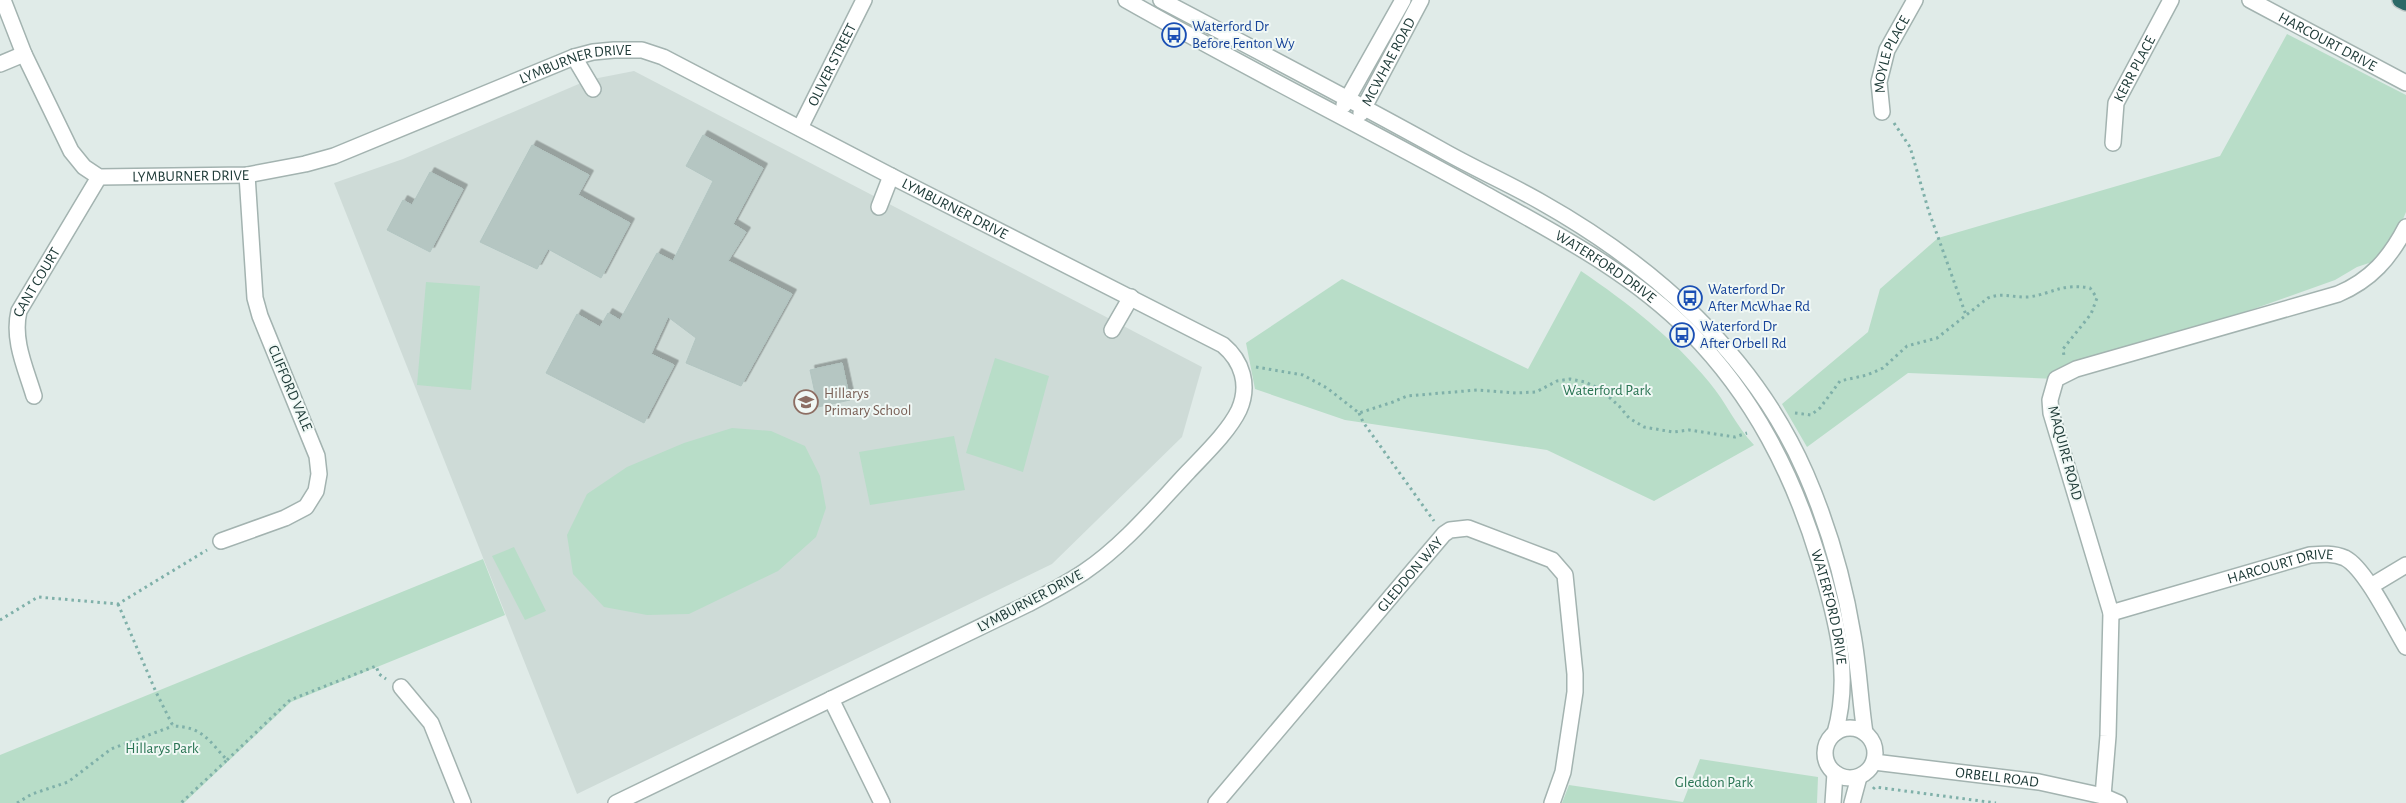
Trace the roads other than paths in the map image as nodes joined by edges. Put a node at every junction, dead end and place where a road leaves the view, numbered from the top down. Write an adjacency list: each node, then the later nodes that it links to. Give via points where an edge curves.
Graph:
1 (3, 0): 12 (street)
2 (864, 0): 22 (street, OLIVER STREET)
3 (1126, 0): 20 (street, WATERFORD DRIVE)
4 (1161, 0): 17 (street, WATERFORD DRIVE)
5 (1403, 0): 17 (street, MCWHAE ROAD)
6 (1421, 0): 18 (street, MCWHAE ROAD)
7 (1915, 0): 19 (street, MOYLE PLACE, via 1887,50 1879,82)
8 (2171, 0): 23 (street, KERR PLACE, via 2116,103)
9 (2250, 0): 15 (street, HARCOURT DRIVE)
10 (2400, 0): 11 (highway)
11 (2406, 3)
12 (24, 54): 14 (street); 26 (street, via 71,151 84,167)
13 (574, 57): 16 (street); 22 (street, LYMBURNER DRIVE, via 593,52 642,50 663,57); 24 (street, LYMBURNER DRIVE, via 334,156)
14 (0, 64)
15 (2406, 83)
16 (593, 89)
17 (1348, 98): 18 (street, WATERFORD DRIVE); 20 (street, MCWHAE ROAD)
18 (1365, 106): 21 (street, MCWHAE ROAD); 40 (street, WATERFORD DRIVE, via 1542,203 1656,279 1710,330 1760,392 1805,472 1835,555 1853,635)
19 (1882, 112)
20 (1339, 115): 21 (street, WATERFORD DRIVE)
21 (1355, 124): 39 (street, WATERFORD DRIVE, via 1566,239 1638,288 1691,333 1733,384 1778,452 1805,515 1843,664 1844,691)
22 (800, 128): 25 (street, LYMBURNER DRIVE)
23 (2113, 143)
24 (247, 175): 26 (street, LYMBURNER DRIVE); 32 (street, CLIFFORD VALE, via 255,298 309,432 319,474 316,491 306,507)
25 (891, 176): 27 (street); 29 (street, LYMBURNER DRIVE)
26 (99, 177): 31 (street, CANT COURT, via 19,311 16,326 18,342)
27 (879, 207)
28 (2406, 227): 35 (street, MAQUIRE ROAD, via 2380,267 2354,287 2338,294 2065,373 2056,380 2050,400 2051,413)
29 (1131, 296): 30 (street); 38 (street, LYMBURNER DRIVE, via 1234,354 1243,377 1239,409 1210,449 1144,519 1105,556 1078,576 1028,604)
30 (1112, 330)
31 (34, 396)
32 (221, 541)
33 (2406, 565): 34 (street)
34 (2371, 586): 35 (street, HARCOURT DRIVE, via 2347,559 2310,555); 36 (street, HARCOURT DRIVE)
35 (2111, 613): 44 (street, MAQUIRE ROAD)
36 (2406, 648)
37 (401, 687): 45 (street, via 431,723)
38 (830, 699): 46 (street, LYMBURNER DRIVE); 47 (street)
39 (1835, 733): 40 (street, via 1850,728); 42 (street, via 1826,745 1825,753)
40 (1865, 733): 41 (street, via 1874,746)
41 (1874, 762): 43 (street); 44 (street, ORBELL ROAD, via 2039,782)
42 (1834, 773): 43 (street, via 1846,778); 50 (street)
43 (1859, 777): 51 (street)
44 (2103, 796): 52 (street, ORBELL ROAD)
45 (463, 803)
46 (616, 803)
47 (882, 803)
48 (1216, 803): 49 (street, GLEDDON WAY, via 1444,534 1468,528 1552,560 1565,575 1574,692 1563,772)
49 (1552, 803)
50 (1833, 803)
51 (1852, 803)
52 (2119, 803)

